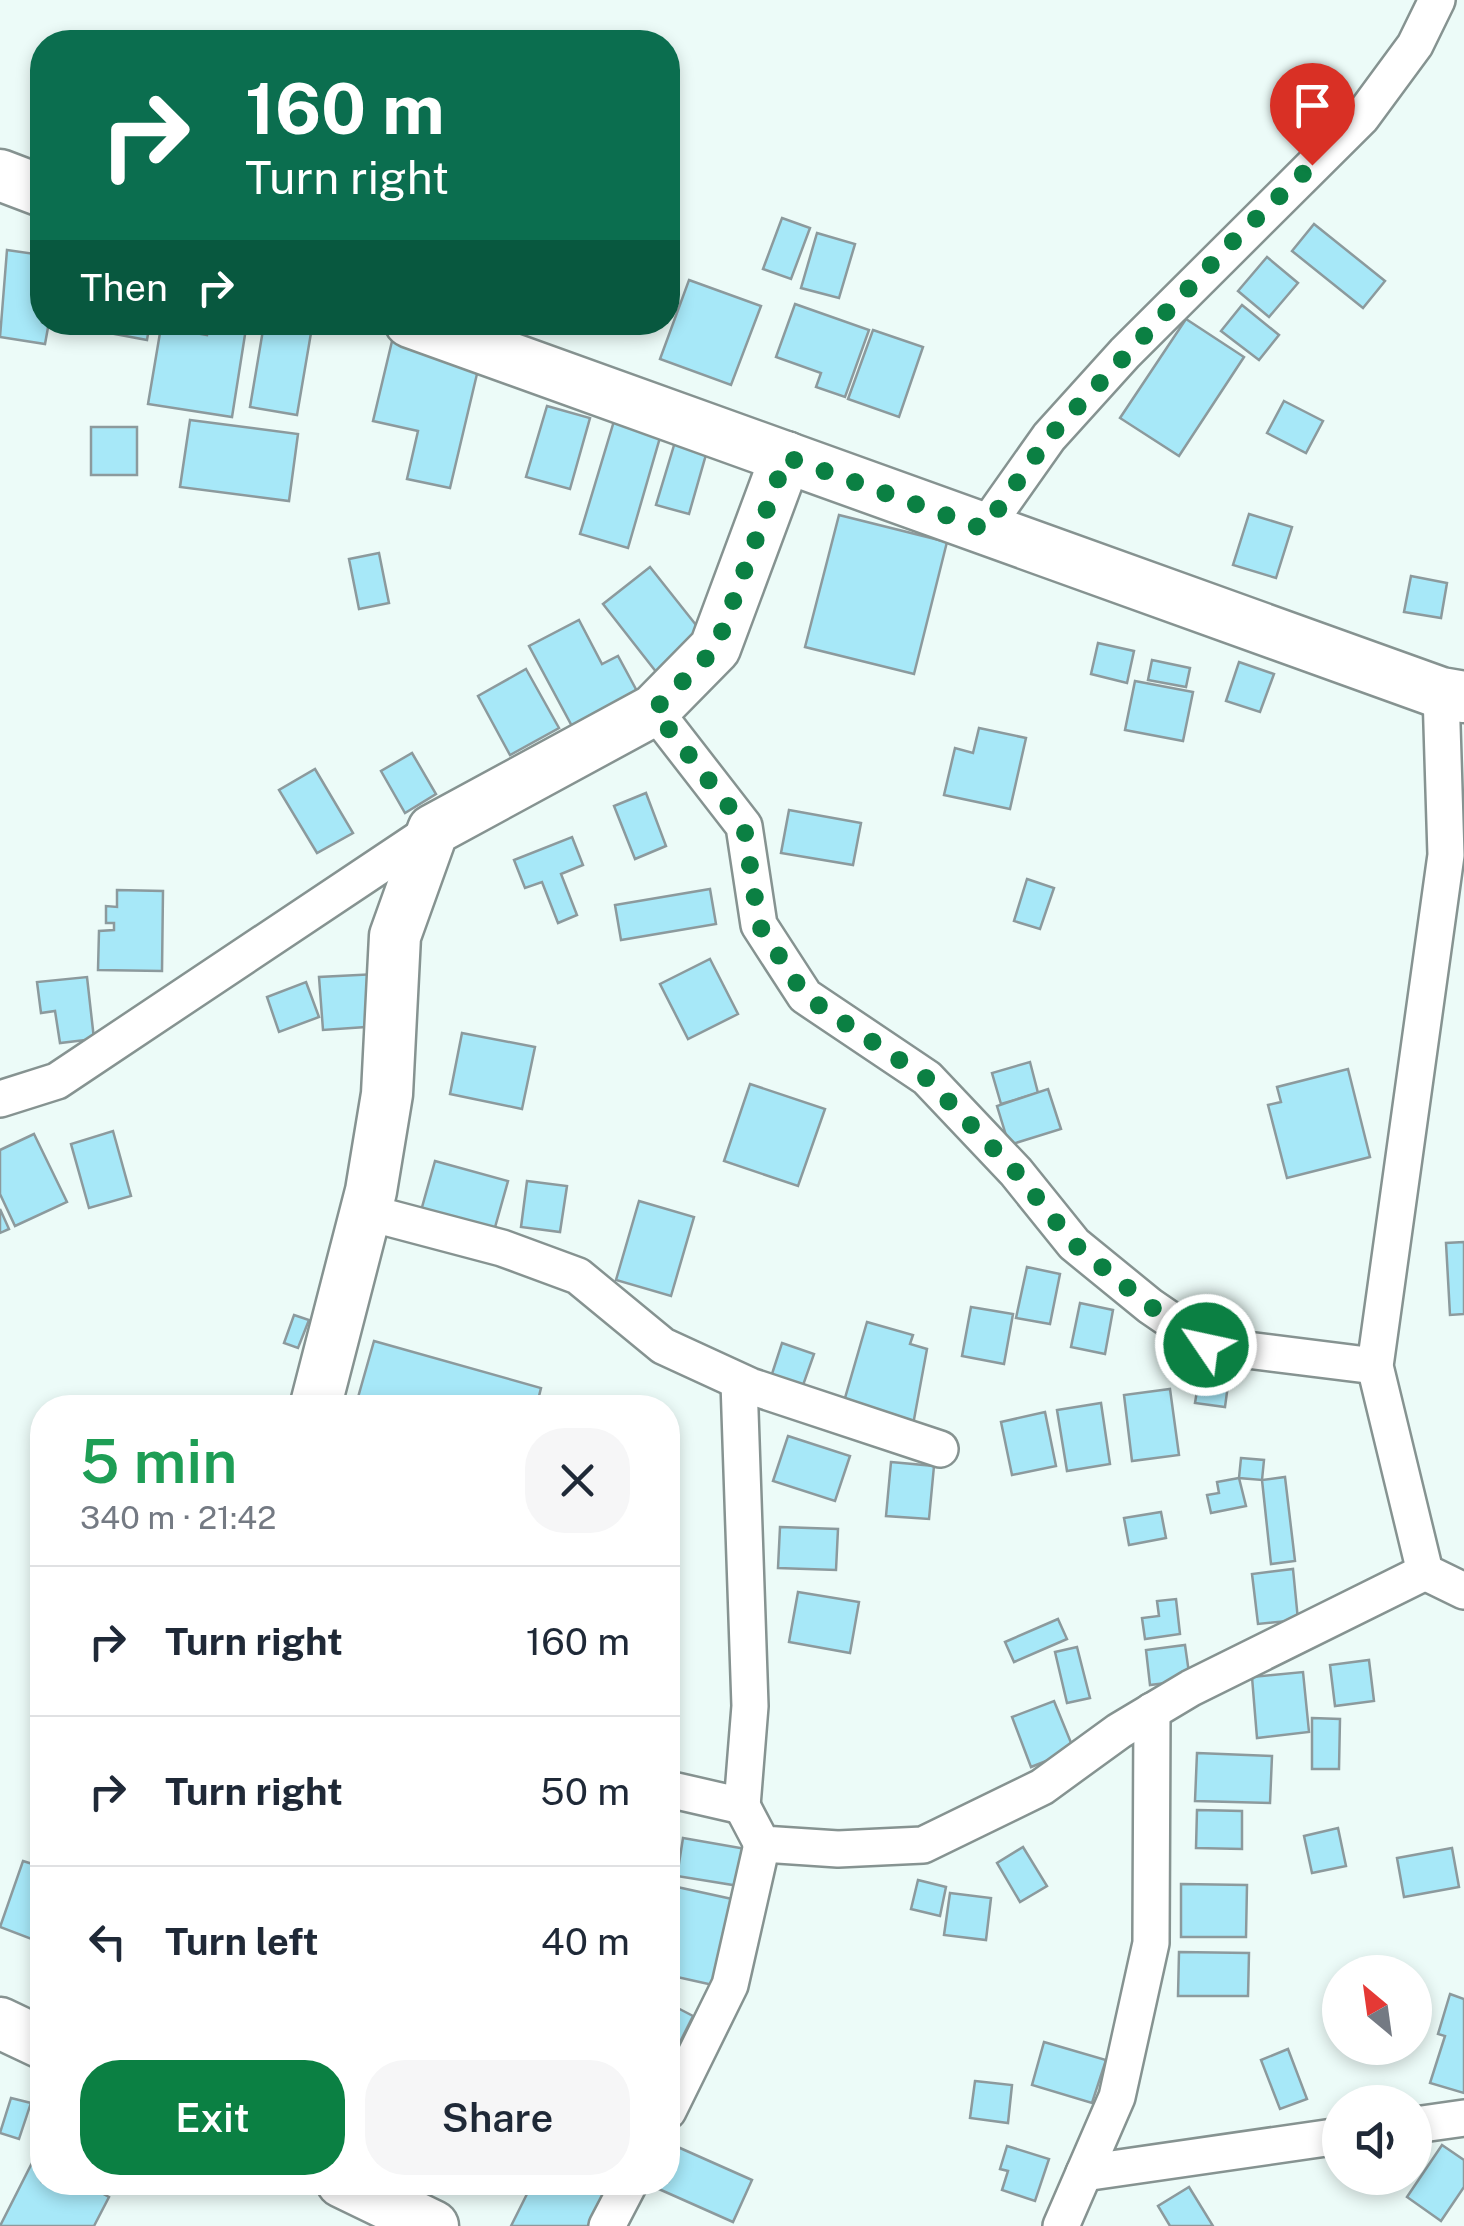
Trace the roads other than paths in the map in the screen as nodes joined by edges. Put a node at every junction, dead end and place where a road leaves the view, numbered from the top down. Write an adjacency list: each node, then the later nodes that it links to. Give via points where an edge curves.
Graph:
1 (1436, 0): 6 (street, via 1415,44 1362,117 1126,353 1049,437)
2 (0, 176): 3 (main road)
3 (30, 186)
4 (446, 335): 5 (main road)
5 (786, 457): 6 (main road); 8 (main road, via 716,648)
6 (984, 529): 7 (main road)
7 (1453, 695): 12 (street, via 1446,855)
8 (654, 710): 9 (main road); 12 (street, via 744,826 759,925 805,996 926,1078 1074,1244 1206,1345)
9 (433, 830): 10 (street, via 57,1081); 11 (main road, via 396,936 387,1094)
10 (0, 1099)
11 (366, 1212): 13 (street, via 578,1276 663,1346); 14 (main road)
12 (1375, 1366): 16 (street)
13 (740, 1382): 15 (street); 20 (street, via 750,1706)
14 (318, 1395)
15 (940, 1449)
16 (1426, 1572): 17 (street); 18 (street)
17 (1464, 1591)
18 (1152, 1711): 21 (street, via 1042,1787 923,1845 838,1850); 28 (street, via 1151,1943 1117,2097)
19 (680, 1791): 20 (street)
20 (742, 1806): 21 (street)
21 (762, 1844): 24 (street, via 730,1985)
22 (0, 2023): 23 (main road)
23 (30, 2037)
24 (680, 2087)
25 (1464, 2118): 26 (street)
26 (1432, 2123)
27 (1322, 2139): 28 (street)
28 (1084, 2173): 33 (street)
29 (369, 2195): 31 (main road)
30 (623, 2195): 32 (street)
31 (433, 2226)
32 (606, 2226)
33 (1062, 2226)

